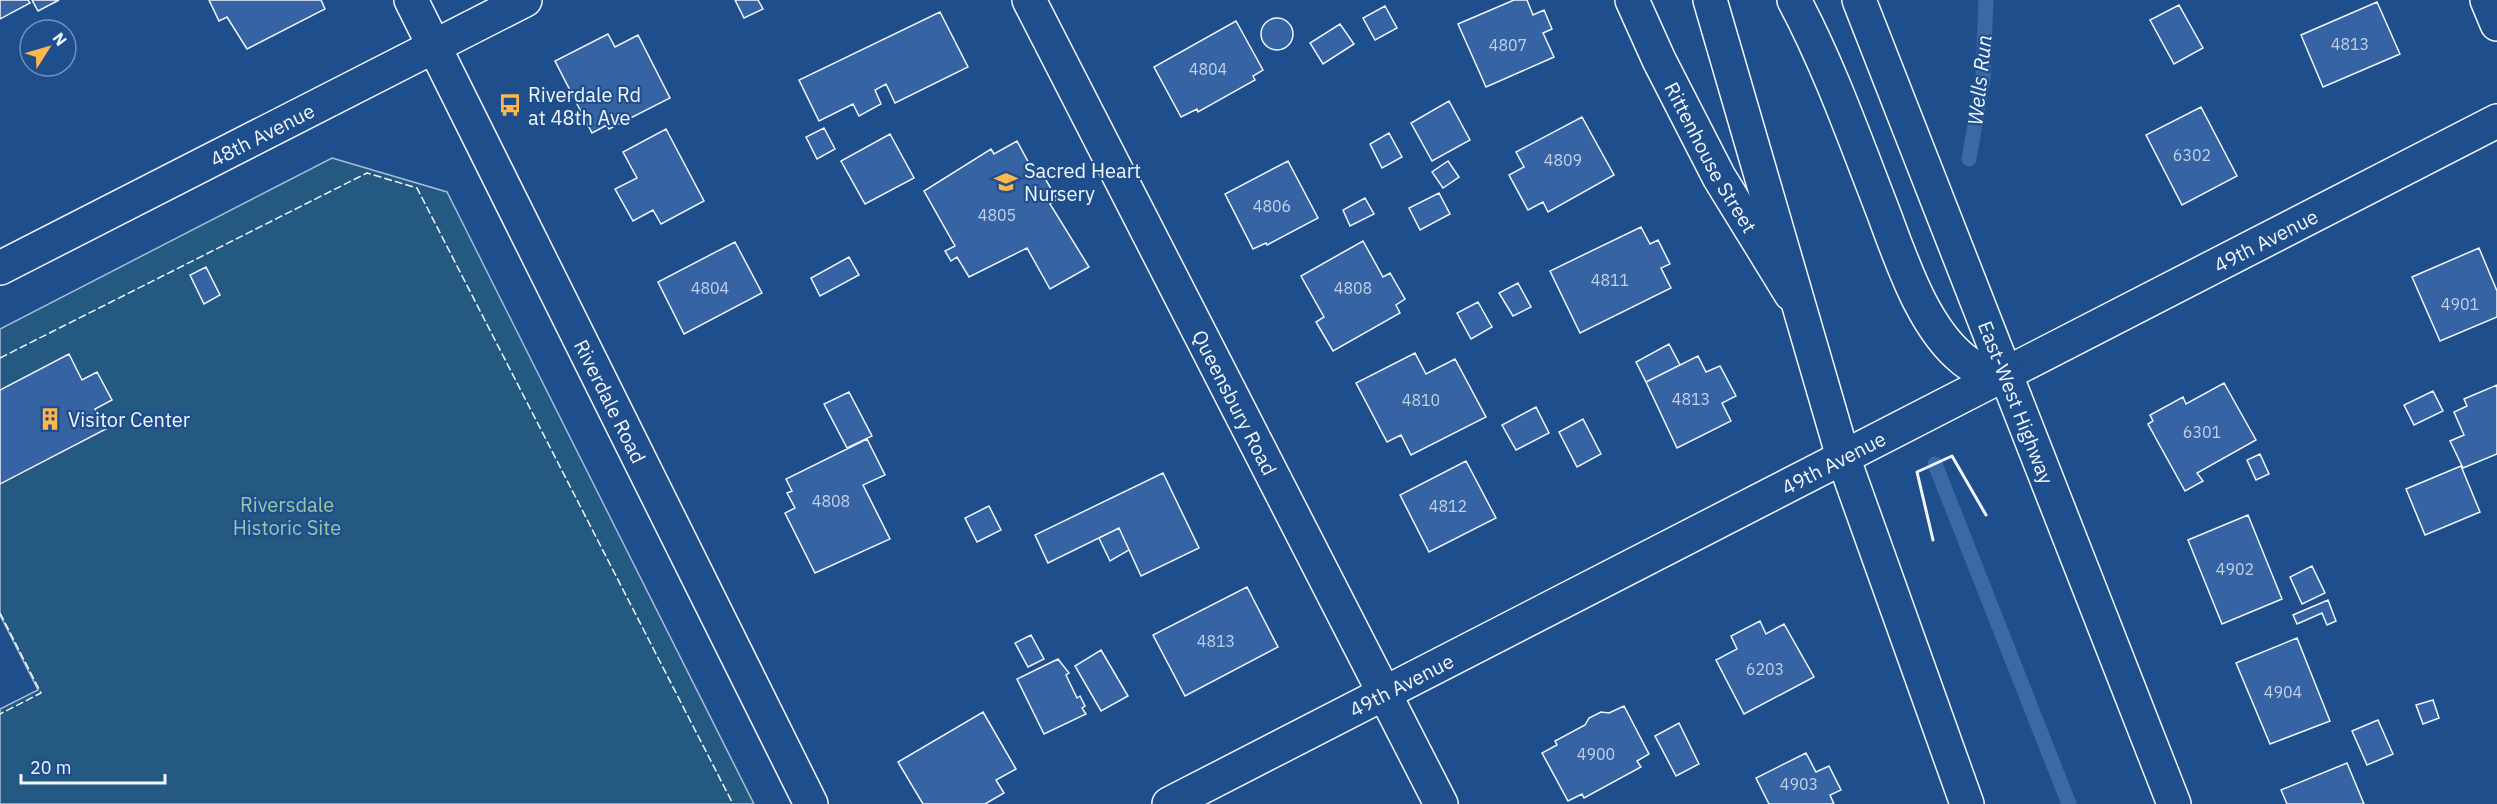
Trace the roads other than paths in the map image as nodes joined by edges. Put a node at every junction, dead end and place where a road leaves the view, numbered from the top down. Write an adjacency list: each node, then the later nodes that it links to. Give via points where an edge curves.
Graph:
1 (411, 0): 10 (street, Riverdale Road)
2 (525, 0): 10 (street, 48th Avenue)
3 (1029, 0): 16 (street, Queensbury Road)
4 (1632, 0): 13 (street, Rittenhouse Street, via 1719,177)
5 (1710, 0): 13 (street)
6 (1794, 0): 14 (street, via 1840,100 1921,303 1944,340 1965,361 1985,370)
7 (1859, 0): 14 (street, East-West Highway)
8 (2487, 0): 9 (street)
9 (2497, 24)
10 (435, 46): 12 (street, 48th Avenue); 17 (street, Riverdale Road)
11 (2497, 121): 14 (street, 49th Avenue)
12 (0, 268)
13 (1800, 308): 15 (street)
14 (2007, 373): 15 (street, 49th Avenue); 21 (street, East-West Highway)
15 (1843, 457): 16 (street, 49th Avenue); 20 (street)
16 (1384, 694): 18 (street, 49th Avenue); 19 (street, Queensbury Road)
17 (811, 804)
18 (1168, 804)
19 (1441, 804)
20 (1967, 804)
21 (2174, 804)

